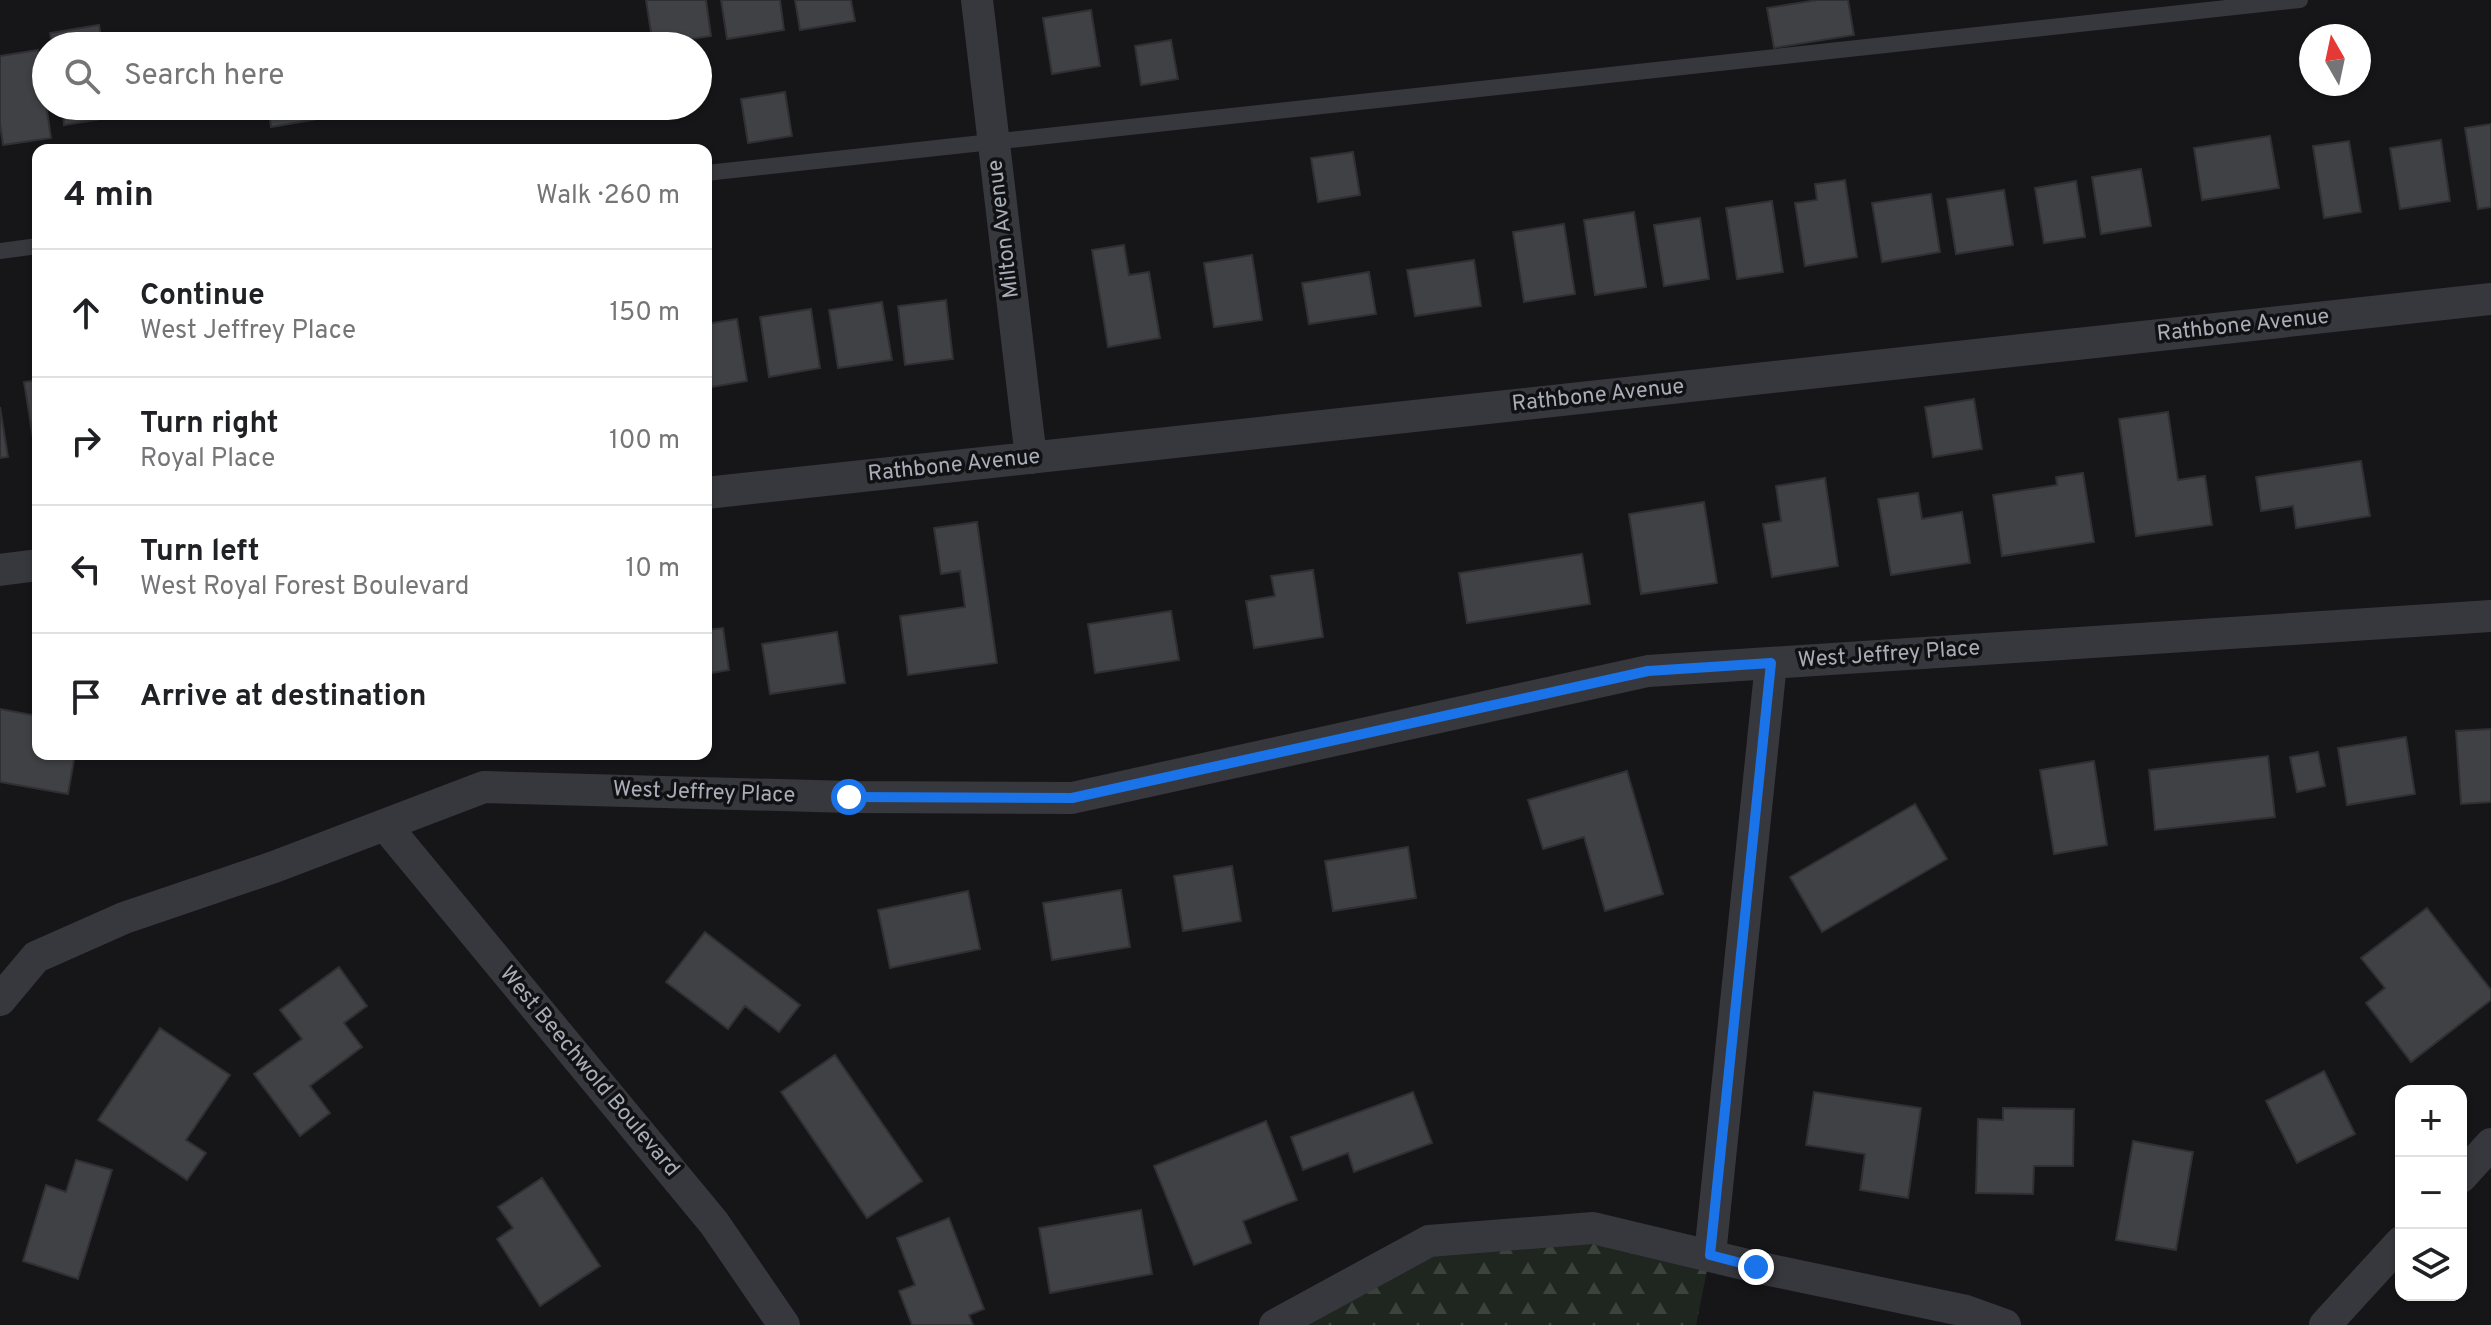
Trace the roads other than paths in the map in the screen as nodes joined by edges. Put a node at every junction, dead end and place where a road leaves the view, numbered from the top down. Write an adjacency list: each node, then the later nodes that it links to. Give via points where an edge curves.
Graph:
1 (977, 0): 3 (street, Milton Avenue)
2 (2300, 0): 3 (lane)
3 (994, 142): 4 (lane); 8 (street, Milton Avenue)
4 (712, 172)
5 (32, 247): 6 (lane)
6 (0, 251)
7 (2491, 299): 8 (street, Rathbone Avenue)
8 (1031, 458): 9 (street, Rathbone Avenue)
9 (712, 492)
10 (32, 566): 11 (street)
11 (0, 570)
12 (2491, 616): 13 (street, West Jeffrey Place)
13 (1771, 663): 14 (street, West Jeffrey Place, via 1648,671 1072,798 484,787); 19 (street)
14 (385, 825): 15 (street, West Jeffrey Place, via 124,918 36,957); 20 (street, West Beechwold Boulevard, via 714,1223)
15 (0, 1000)
16 (2491, 1144): 17 (street)
17 (2467, 1170)
18 (2395, 1249): 23 (street)
19 (1710, 1255): 21 (street, via 1593,1228 1429,1241); 22 (street, via 1966,1311)
20 (784, 1325)
21 (1275, 1325)
22 (2005, 1325)
23 (2325, 1325)

